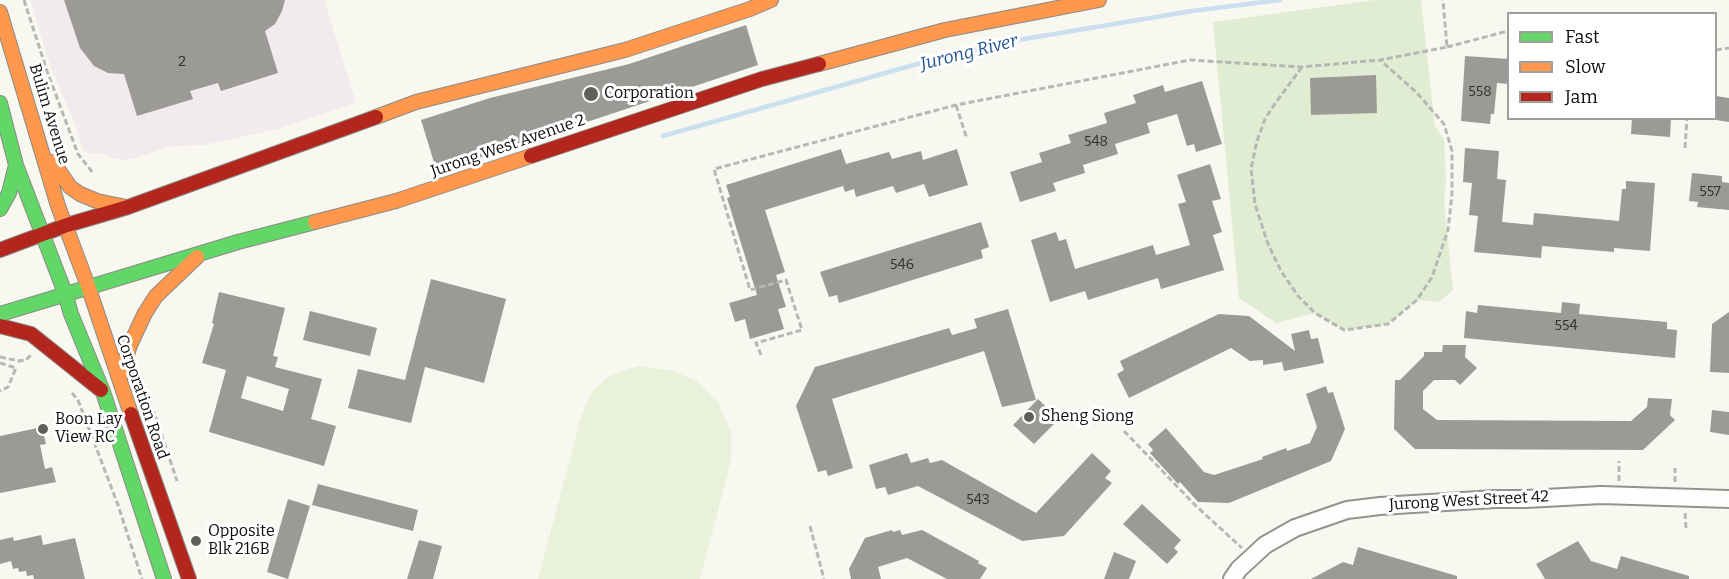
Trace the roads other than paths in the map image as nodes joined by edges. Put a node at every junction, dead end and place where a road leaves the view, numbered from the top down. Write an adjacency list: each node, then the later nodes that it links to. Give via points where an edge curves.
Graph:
1 (771, 0): 7 (main road, via 625,50 416,102)
2 (1099, 0): 12 (main road, Jurong West Avenue 2, via 945,30 762,79 396,201)
3 (0, 12): 5 (main road, Bulim Avenue)
4 (0, 103): 6 (main road)
5 (42, 148): 7 (main road, via 70,187 80,194); 9 (main road, Bulim Avenue)
6 (16, 165): 8 (main road); 10 (main road)
7 (128, 207): 9 (main road)
8 (0, 209)
9 (67, 225): 10 (main road); 13 (main road, Corporation Road)
10 (42, 234): 11 (main road); 14 (main road)
11 (0, 250)
12 (200, 255): 13 (main road, Jurong West Avenue 2); 17 (main road, via 156,296 145,313)
13 (88, 286): 14 (main road, Jurong West Avenue 2); 17 (main road, Corporation Road)
14 (66, 293): 15 (main road, Jurong West Avenue 2); 18 (main road, via 70,314)
15 (0, 314)
16 (0, 326): 18 (main road, via 31,334)
17 (120, 379): 21 (main road, Corporation Road)
18 (103, 392): 20 (main road)
19 (1729, 499): 22 (street, Jurong West Street 42, via 1618,495 1483,499 1347,510 1295,528 1264,545)
20 (164, 579)
21 (189, 579)
22 (1232, 579)

